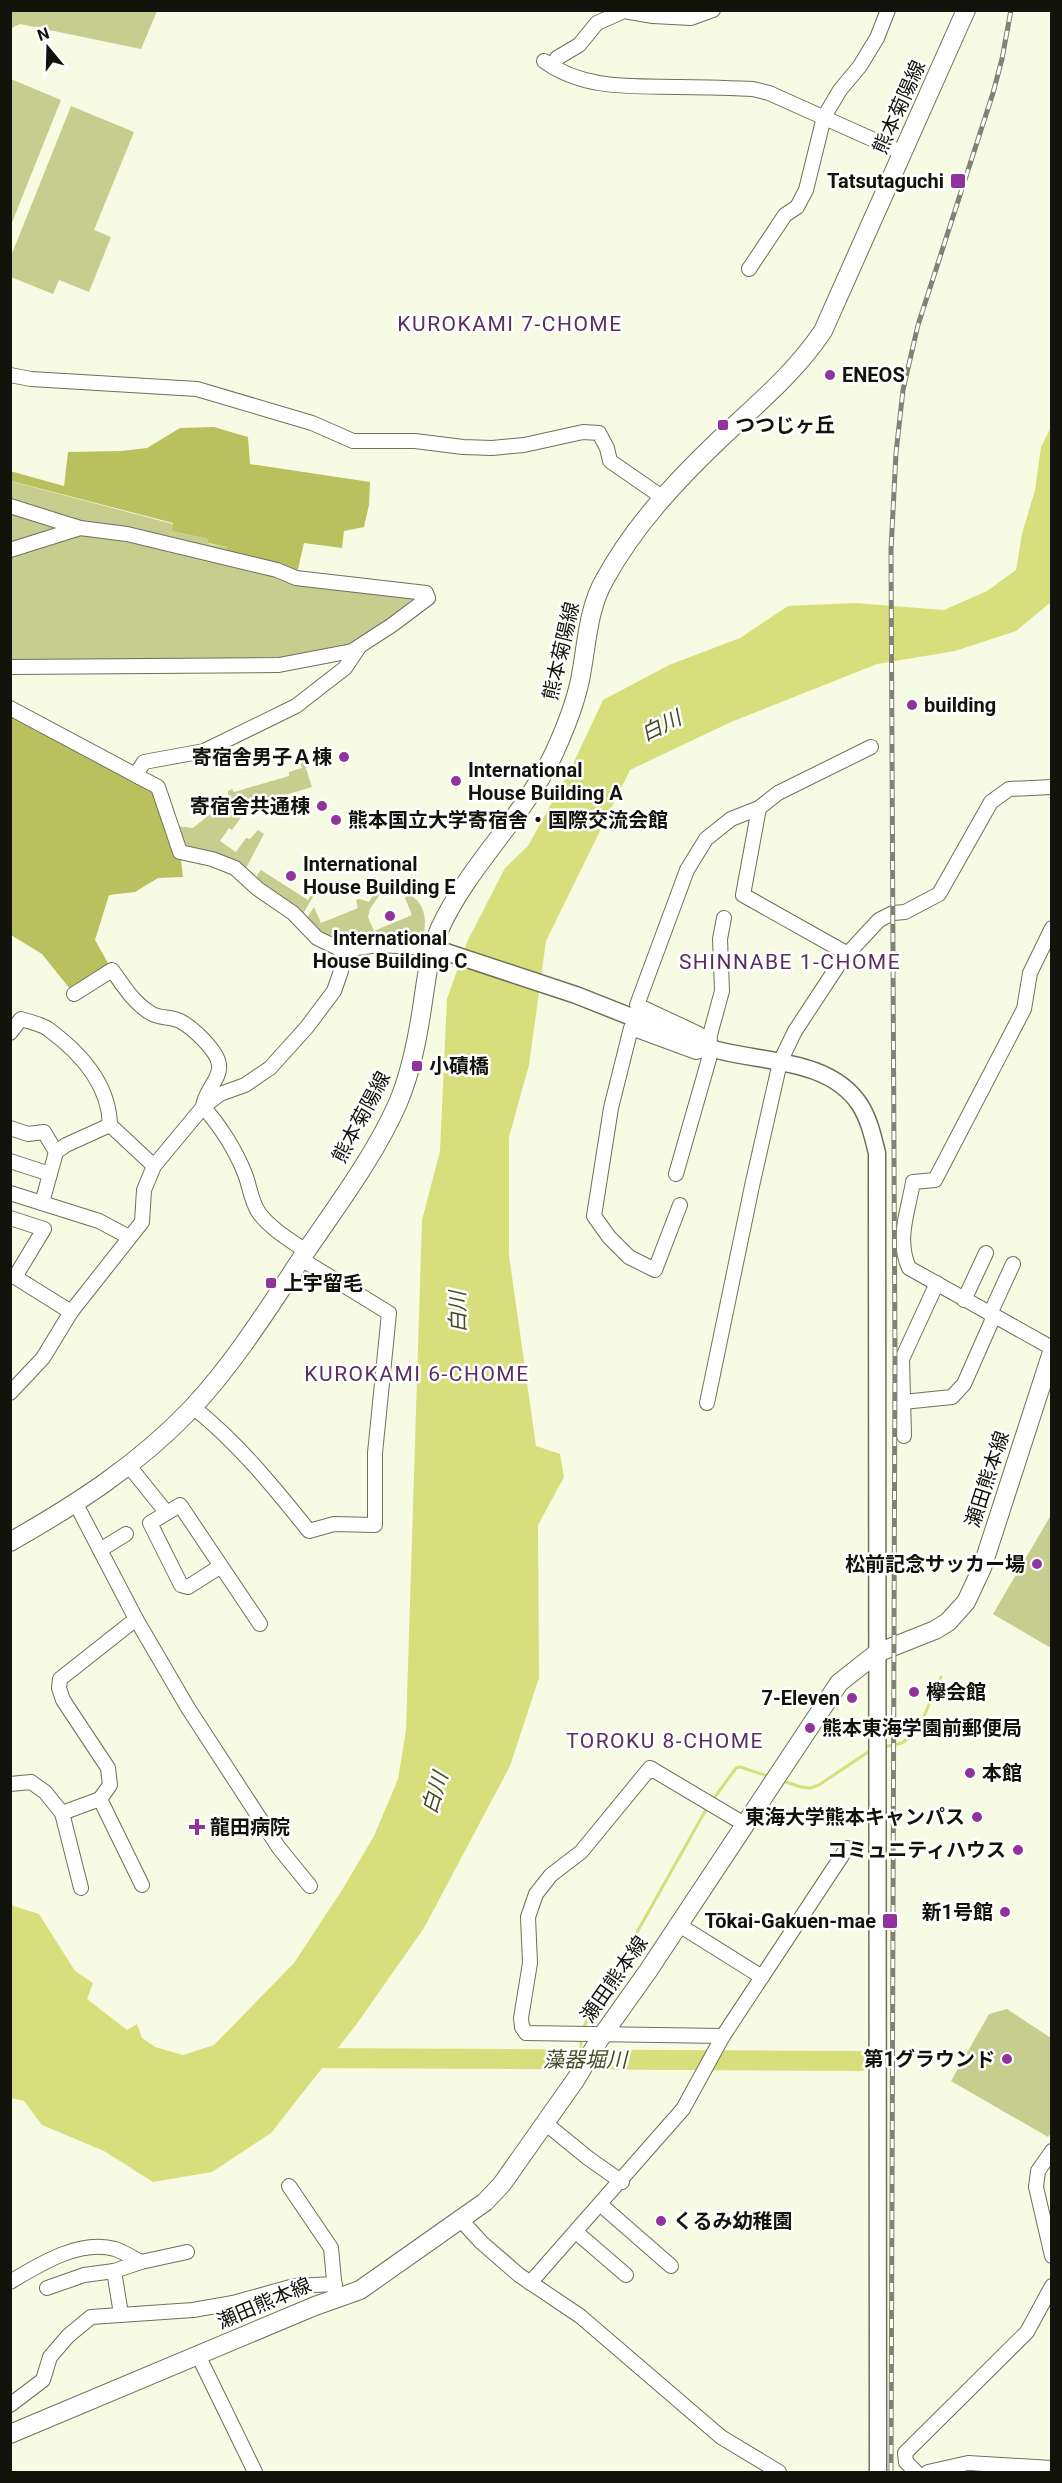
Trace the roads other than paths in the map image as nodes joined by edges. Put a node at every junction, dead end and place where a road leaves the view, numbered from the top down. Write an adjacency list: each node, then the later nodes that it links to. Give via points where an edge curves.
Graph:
1 (713, 10): 4 (street, via 692,18 624,11 597,23 579,45 548,64 560,73 620,87 753,88)
2 (888, 10): 4 (street, via 877,38)
3 (966, 10): 5 (main road, 熊本菊陽線)
4 (824, 117): 5 (street); 6 (street, via 806,190)
5 (903, 153): 8 (main road, 熊本菊陽線, via 823,331 811,349)
6 (749, 268)
7 (10, 375): 8 (street, via 197,389 312,423 353,441 415,441 492,448 583,432 599,433 610,461)
8 (662, 497): 21 (main road, 熊本菊陽線, via 603,582 591,613 574,703 555,752 526,803 454,898)
9 (10, 506): 10 (street)
10 (80, 528): 11 (street); 12 (street, via 127,534 296,578 426,593 428,598)
11 (10, 550)
12 (360, 646): 13 (street, via 352,651 279,665); 16 (street, via 345,668 296,705 204,751 144,762)
13 (10, 667)
14 (10, 708): 16 (street)
15 (871, 747): 18 (street, via 778,793)
16 (139, 777): 22 (street, via 158,787 180,852 235,868 293,913 317,938)
17 (1052, 788): 23 (street, via 1009,789 991,802 939,894 879,920)
18 (759, 808): 23 (street, via 743,895); 27 (street, via 730,819 706,839 687,870 637,1005 699,1034)
19 (724, 918): 27 (street, via 720,939 722,991)
20 (1052, 928): 48 (street, via 1030,973 1024,1009 935,1180 913,1182 902,1235 903,1255 909,1268)
21 (434, 948): 22 (street, via 379,945); 27 (street, via 576,995); 45 (main road, 熊本菊陽線, via 412,1065 397,1104)
22 (342, 950): 29 (street, via 341,971 334,991 278,1060 245,1085 220,1094)
23 (848, 954): 28 (street, via 805,1015)
24 (74, 994): 29 (street, via 112,970 138,1004 153,1016 180,1020 199,1036 219,1063 219,1073)
25 (16, 1016): 26 (street); 30 (street, via 47,1028 95,1073 109,1110)
26 (10, 1033)
27 (710, 1048): 28 (street); 36 (street); 39 (street, via 696,1052 631,1028 612,1108 594,1216 629,1257 655,1270)
28 (780, 1062): 55 (street); 67 (street, via 818,1072 840,1084 861,1106 877,1153)
29 (202, 1107): 34 (street); 45 (street, via 231,1147 261,1216)
30 (110, 1125): 32 (street); 34 (street)
31 (10, 1128): 32 (street, via 28,1134 44,1132)
32 (56, 1152): 35 (street)
33 (10, 1161): 35 (street)
34 (154, 1166): 43 (street, via 144,1190 142,1222)
35 (50, 1174): 38 (street)
36 (676, 1174)
37 (10, 1193): 38 (street)
38 (42, 1203): 40 (street)
39 (680, 1205)
40 (57, 1207): 42 (street); 43 (street, via 99,1221)
41 (10, 1218): 42 (street)
42 (44, 1229): 47 (street)
43 (129, 1237): 50 (street)
44 (986, 1253): 49 (street)
45 (304, 1255): 56 (main road, 熊本菊陽線); 56 (street, via 389,1313 375,1453 375,1526 334,1524 309,1531 233,1441)
46 (1013, 1264): 51 (street)
47 (13, 1276): 50 (street)
48 (937, 1283): 49 (street); 54 (street, via 902,1359)
49 (964, 1300): 51 (street)
50 (71, 1312): 53 (street, via 43,1358)
51 (992, 1315): 52 (street); 54 (street, via 964,1384 952,1397)
52 (1051, 1358): 67 (main road, 瀬田熊本線, via 982,1568 966,1602 935,1630)
53 (11, 1392)
54 (903, 1402): 57 (street)
55 (707, 1403)
56 (193, 1407): 58 (main road, 熊本菊陽線)
57 (904, 1436)
58 (129, 1466): 59 (main road, 熊本菊陽線); 60 (street)
59 (76, 1504): 62 (main road, 熊本菊陽線); 63 (street)
60 (166, 1512): 64 (street, via 180,1505); 64 (street, via 150,1523 181,1585 189,1587)
61 (126, 1534): 63 (street)
62 (10, 1542)
63 (100, 1550): 65 (street)
64 (221, 1566): 66 (street)
65 (136, 1619): 69 (street, via 60,1679 63,1700 108,1768 110,1785); 74 (street, via 188,1708 279,1848)
66 (260, 1624)
67 (877, 1653): 71 (main road, 瀬田熊本線, via 840,1683); 105 (street)
68 (10, 1784): 70 (street, via 31,1782)
69 (100, 1799): 70 (street); 73 (street)
70 (62, 1813): 75 (street)
71 (746, 1825): 76 (main road, 瀬田熊本線); 79 (street, via 650,1768 581,1852 551,1875 536,1894 528,1917 530,1963 522,2027 525,2033)
72 (847, 1848): 77 (street)
73 (142, 1885)
74 (310, 1886)
75 (81, 1888)
76 (679, 1925): 77 (street); 79 (main road, 瀬田熊本線)
77 (762, 1977): 78 (street)
78 (723, 2036): 79 (street); 82 (street, via 683,2109)
79 (601, 2037): 80 (main road, 瀬田熊本線)
80 (545, 2123): 82 (street); 85 (main road, 瀬田熊本線, via 502,2184)
81 (1052, 2151): 88 (street, via 1038,2171 1036,2187)
82 (622, 2182): 84 (street)
83 (290, 2186): 97 (street, via 331,2248)
84 (601, 2205): 86 (street); 90 (street)
85 (461, 2220): 94 (street); 97 (main road, 瀬田熊本線, via 360,2290)
86 (576, 2232): 92 (street); 94 (street)
87 (187, 2252): 89 (street)
88 (1052, 2256)
89 (141, 2262): 91 (street); 93 (street, via 115,2249 87,2246 58,2256)
90 (671, 2266)
91 (114, 2271): 96 (street, via 84,2275); 98 (street)
92 (626, 2275)
93 (10, 2282)
94 (530, 2283): 104 (street, via 580,2316 721,2436)
95 (1052, 2286): 106 (street, via 1027,2332 905,2453 906,2462)
96 (47, 2288)
97 (335, 2291): 98 (street, via 294,2286 193,2310); 99 (main road, 瀬田熊本線)
98 (121, 2313): 100 (street, via 91,2317 68,2336 50,2357 43,2380)
99 (198, 2355): 101 (main road, 瀬田熊本線); 103 (street)
100 (10, 2405)
101 (10, 2434)
102 (1052, 2468): 107 (street, via 968,2463)
103 (250, 2469)
104 (779, 2472)
105 (878, 2472)
106 (916, 2472)
107 (928, 2472)

